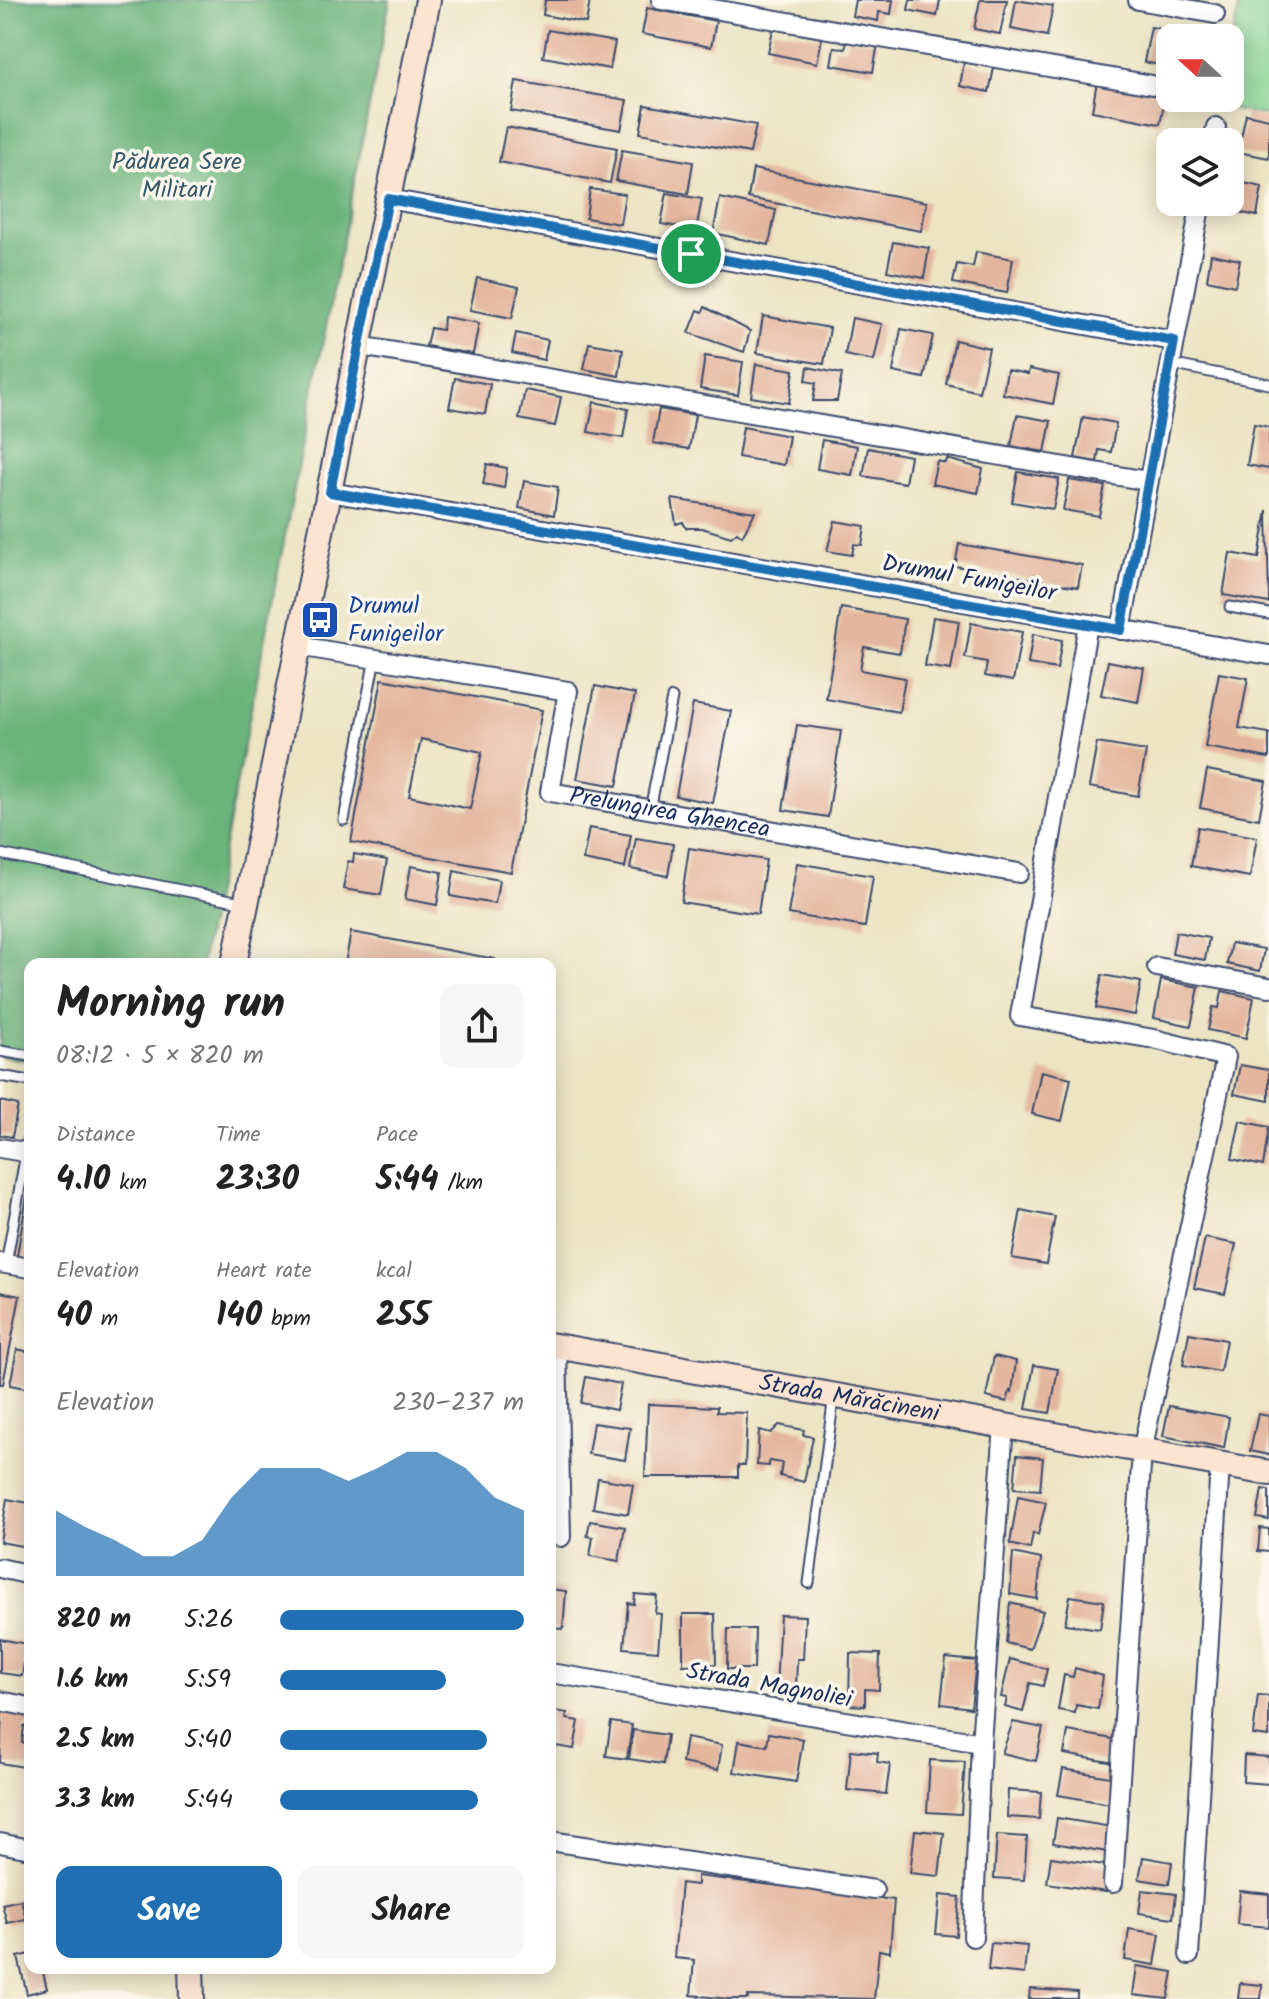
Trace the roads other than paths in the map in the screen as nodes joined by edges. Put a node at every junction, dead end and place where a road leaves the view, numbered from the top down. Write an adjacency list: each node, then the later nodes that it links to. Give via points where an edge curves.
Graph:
1 (428, 0): 6 (main road)
2 (661, 0): 5 (street)
3 (1138, 0): 4 (street)
4 (1215, 14)
5 (1156, 86)
6 (388, 199): 8 (street); 9 (main road)
7 (1198, 216): 8 (street)
8 (1174, 341): 10 (street)
9 (360, 346): 12 (street); 13 (main road)
10 (1170, 364): 11 (lane); 12 (street)
11 (1269, 384)
12 (1148, 481): 17 (street)
13 (330, 492): 16 (street, Drumul Funigeilor); 18 (main road)
14 (1230, 607): 15 (lane)
15 (1269, 614)
16 (1088, 624): 17 (street, Drumul Funigeilor); 43 (street, via 1020,1016 1226,1057)
17 (1121, 630): 19 (street, Drumul Funigeilor)
18 (298, 646): 20 (street, Prelungirea Ghencea); 26 (main road)
19 (1269, 655)
20 (375, 658): 22 (street, Prelungirea Ghencea, via 568,691 550,792); 23 (lane)
21 (672, 698): 22 (lane)
22 (650, 810): 25 (street, Prelungirea Ghencea)
23 (344, 820)
24 (0, 854): 26 (lane)
25 (1019, 873)
26 (246, 903): 27 (main road)
27 (235, 958)
28 (1157, 967): 29 (street)
29 (1269, 987)
30 (0, 1051): 31 (lane)
31 (24, 1055)
32 (0, 1076): 33 (lane)
33 (24, 1080)
34 (0, 1148): 35 (street)
35 (24, 1152)
36 (24, 1171): 37 (lane)
37 (3, 1264): 38 (street)
38 (24, 1267)
39 (556, 1347): 40 (main road, Strada Mărăcineni)
40 (834, 1396): 42 (main road, Strada Mărăcineni); 49 (lane)
41 (556, 1418): 46 (street, Strada Mărăcineni)
42 (1004, 1425): 43 (main road, Strada Mărăcineni); 53 (street)
43 (1142, 1451): 44 (main road, Strada Mărăcineni); 57 (street)
44 (1220, 1465): 45 (main road, Strada Mărăcineni); 60 (street)
45 (1269, 1473)
46 (561, 1537)
47 (0, 1568): 48 (street)
48 (24, 1574)
49 (809, 1583)
50 (556, 1674): 53 (street, Strada Magnoliei)
51 (0, 1701): 52 (street)
52 (24, 1706)
53 (981, 1743): 59 (street)
54 (556, 1842): 58 (street)
55 (0, 1843): 56 (street)
56 (24, 1848)
57 (1113, 1883)
58 (874, 1890)
59 (973, 1937)
60 (1189, 1955)
61 (191, 1974): 62 (main road)
62 (192, 1999)

